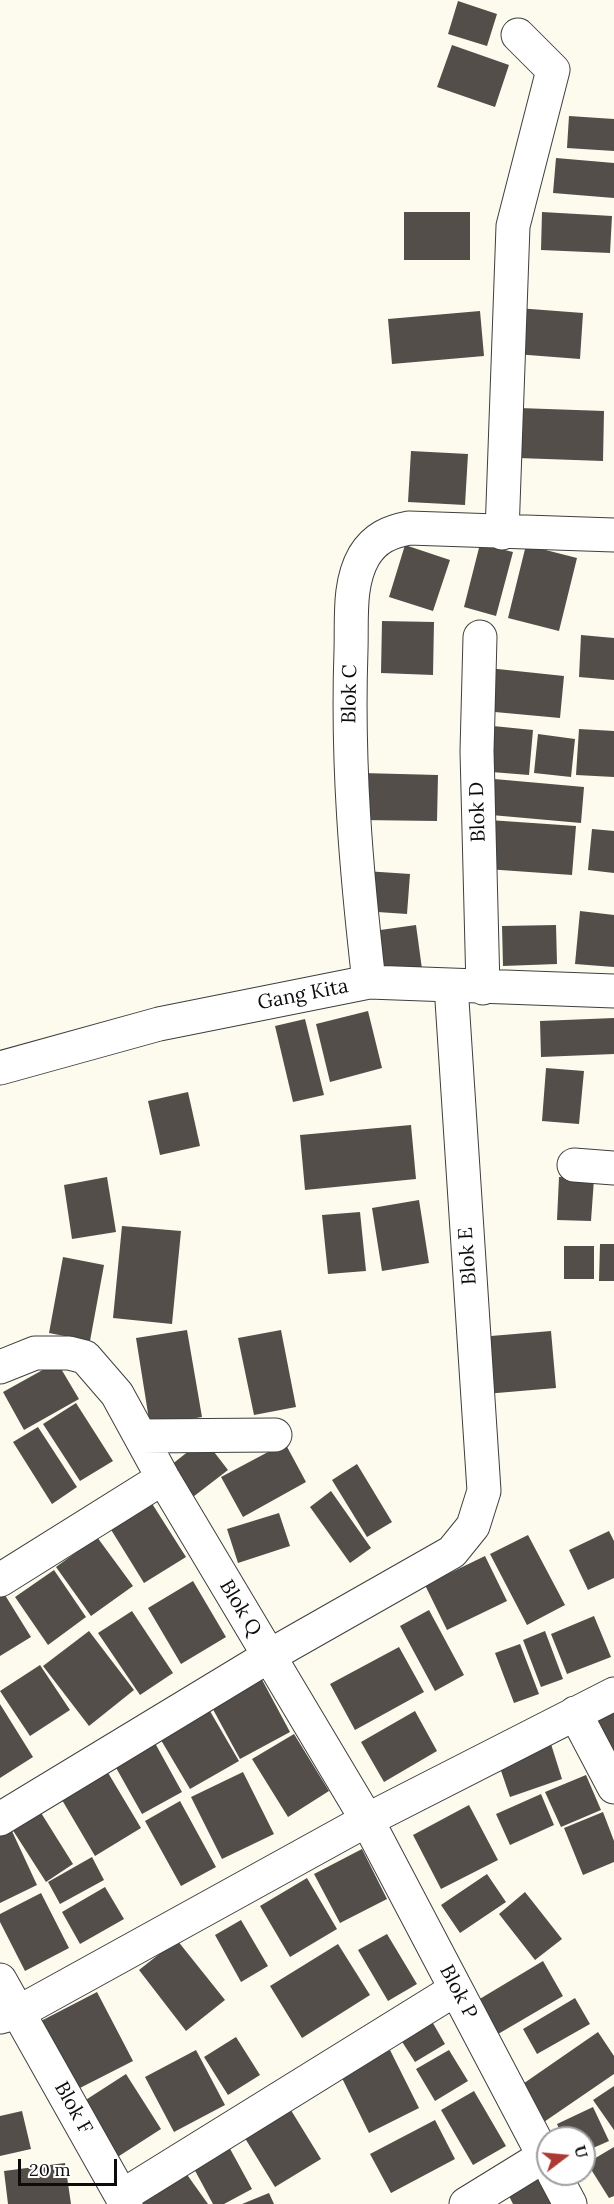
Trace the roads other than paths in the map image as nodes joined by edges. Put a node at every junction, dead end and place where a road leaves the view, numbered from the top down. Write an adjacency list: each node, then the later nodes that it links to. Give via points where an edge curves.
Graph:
1 (518, 35): 2 (street, via 553,70 513,226)
2 (502, 533): 3 (street, Blok C); 5 (street, Blok C, via 409,528 388,532 364,557 353,583 349,735 354,854)
3 (614, 535)
4 (480, 637): 7 (street, Blok D, via 477,751)
5 (369, 982): 6 (street, Gang Kita); 9 (street, Gang Kita, via 159,1024)
6 (451, 985): 7 (street, Gang Kita); 17 (street, Blok E, via 484,1491 473,1526 452,1552)
7 (483, 988): 8 (street, Gang Kita)
8 (614, 991)
9 (0, 1068)
10 (574, 1165): 11 (street)
11 (614, 1168)
12 (0, 1366): 14 (street, Blok Q, via 35,1353 85,1357 117,1394)
13 (275, 1435): 14 (street)
14 (140, 1436): 15 (street, Blok Q)
15 (163, 1478): 16 (street); 17 (street, Blok Q)
16 (0, 1580)
17 (269, 1656): 21 (street); 22 (street, Blok Q)
18 (614, 1694): 19 (street)
19 (575, 1713): 20 (street); 22 (street)
20 (614, 1787)
21 (0, 1819)
22 (367, 1820): 24 (street, Blok P); 25 (street)
23 (0, 1980): 25 (street, Blok F)
24 (456, 1989): 26 (street, Blok P); 29 (street)
25 (9, 2014): 29 (street, Blok F)
26 (536, 2142)
27 (536, 2171): 30 (street)
28 (560, 2186): 31 (street, Blok P)
29 (124, 2200)
30 (466, 2204)
31 (570, 2204)

